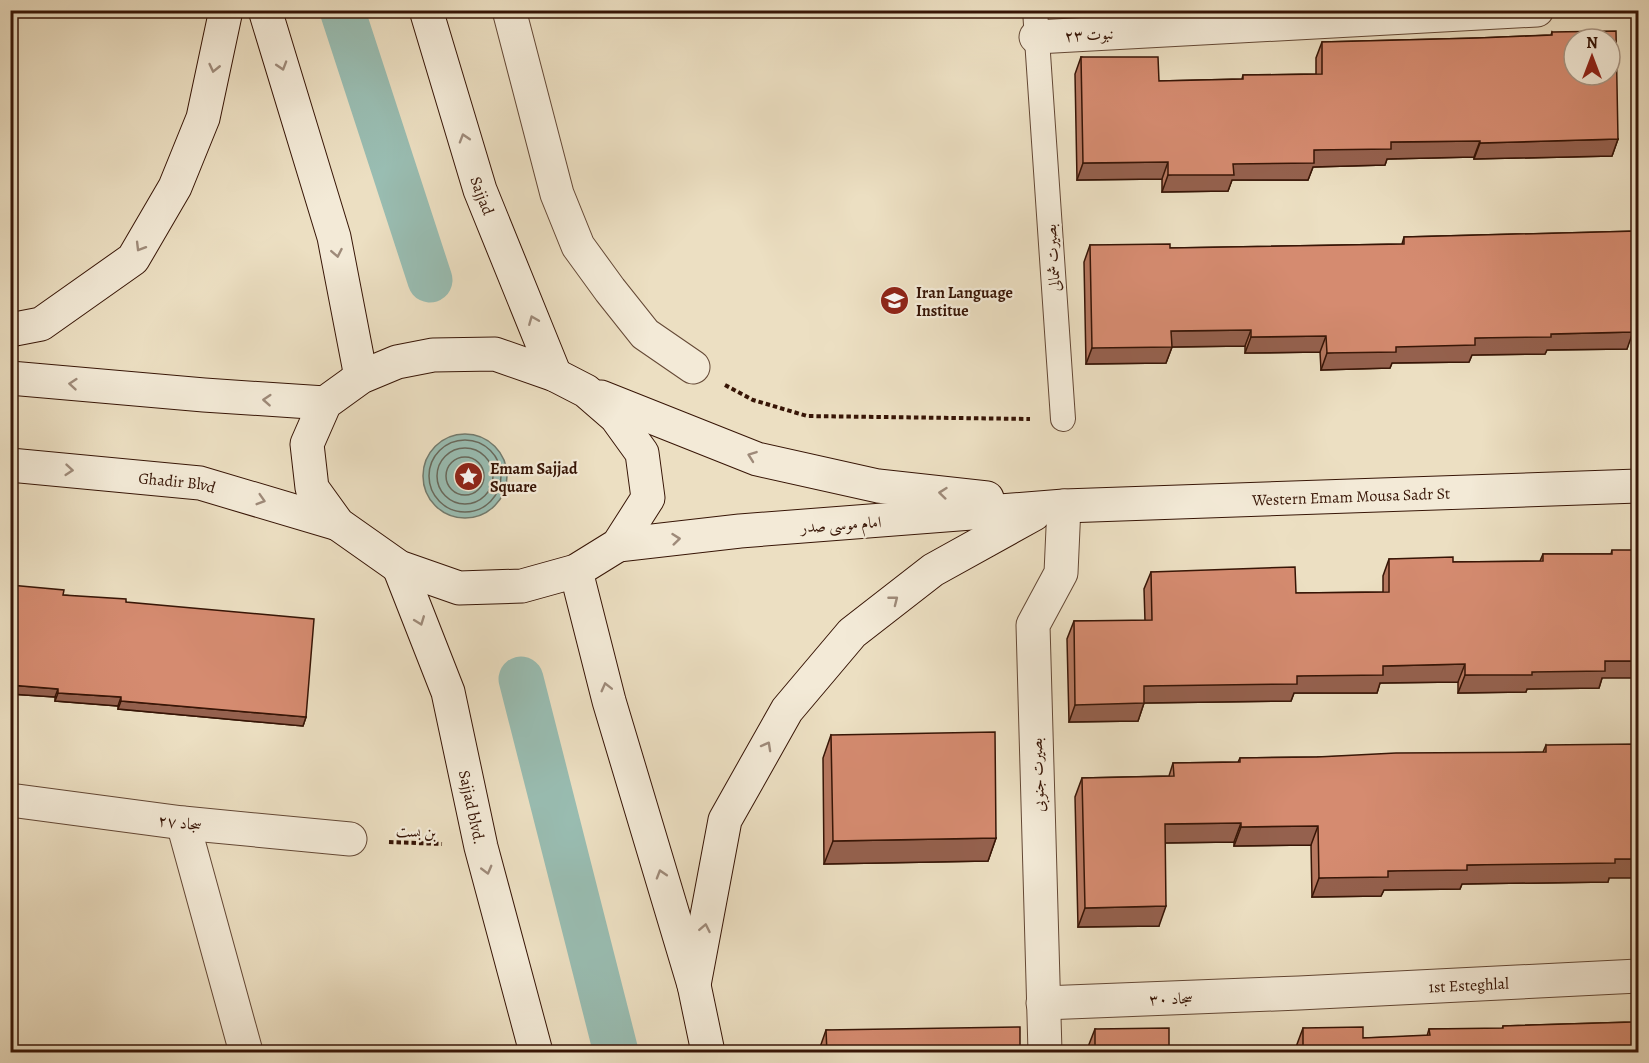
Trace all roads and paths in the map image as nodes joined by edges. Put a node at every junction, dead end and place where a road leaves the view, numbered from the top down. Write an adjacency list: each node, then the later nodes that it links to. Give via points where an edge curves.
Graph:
1 (226, 10): 7 (street, one-way to 7, via 202,118 175,188 133,259 41,324)
2 (265, 10): 10 (street, one-way to 10, via 334,237)
3 (426, 10): 9 (street, Sajjad, one-way to 3, via 480,190)
4 (509, 10): 8 (street, via 557,194 579,246 645,334)
5 (1537, 10): 6 (street, نبوت ۲۳)
6 (1035, 24): 14 (lane, بصیرت شمالی)
7 (10, 330)
8 (693, 367): 14 (path, via 753,400 807,416)
9 (555, 375): 10 (street, via 495,354 433,355 398,362); 12 (street)
10 (361, 377): 13 (street)
11 (10, 378): 13 (street, one-way to 11)
12 (586, 391): 17 (street, one-way to 12, via 879,486 757,459); 19 (street, via 616,417 642,453 648,498)
13 (325, 403): 18 (street, via 307,444 312,488)
14 (1063, 419)
15 (10, 465): 18 (street, Ghadir Blvd, one-way to 18, via 200,483)
16 (1638, 486): 17 (street, Western Emam Mousa Sadr St)
17 (1053, 507): 19 (street, امام موسی صدر, one-way to 17, via 740,531); 27 (street, one-way to 17, via 725,820 787,710 852,633 933,570); 29 (street, بصیرت جنوبی, via 1061,573 1033,625)
18 (338, 524): 20 (street)
19 (618, 545): 21 (street)
20 (399, 567): 21 (street, via 459,588 522,586); 25 (street, Sajjad blvd., one-way to 25, via 448,692)
21 (576, 571): 27 (street, one-way to 21, via 609,701)
22 (10, 800): 23 (street, سجاد ۲۷)
23 (183, 823): 24 (street, سجاد ۲۷); 30 (street)
24 (350, 839): 25 (path, بن بست)
25 (481, 847): 31 (street, Sajjad blvd., one-way to 31)
26 (1638, 976): 28 (street, 1st Esteghlal)
27 (694, 986): 32 (street)
28 (1299, 993): 29 (street, سجاد ۳۰)
29 (1043, 1004): 33 (street, بصیرت جنوبی)
30 (246, 1053)
31 (536, 1053)
32 (708, 1053)
33 (1045, 1053)

